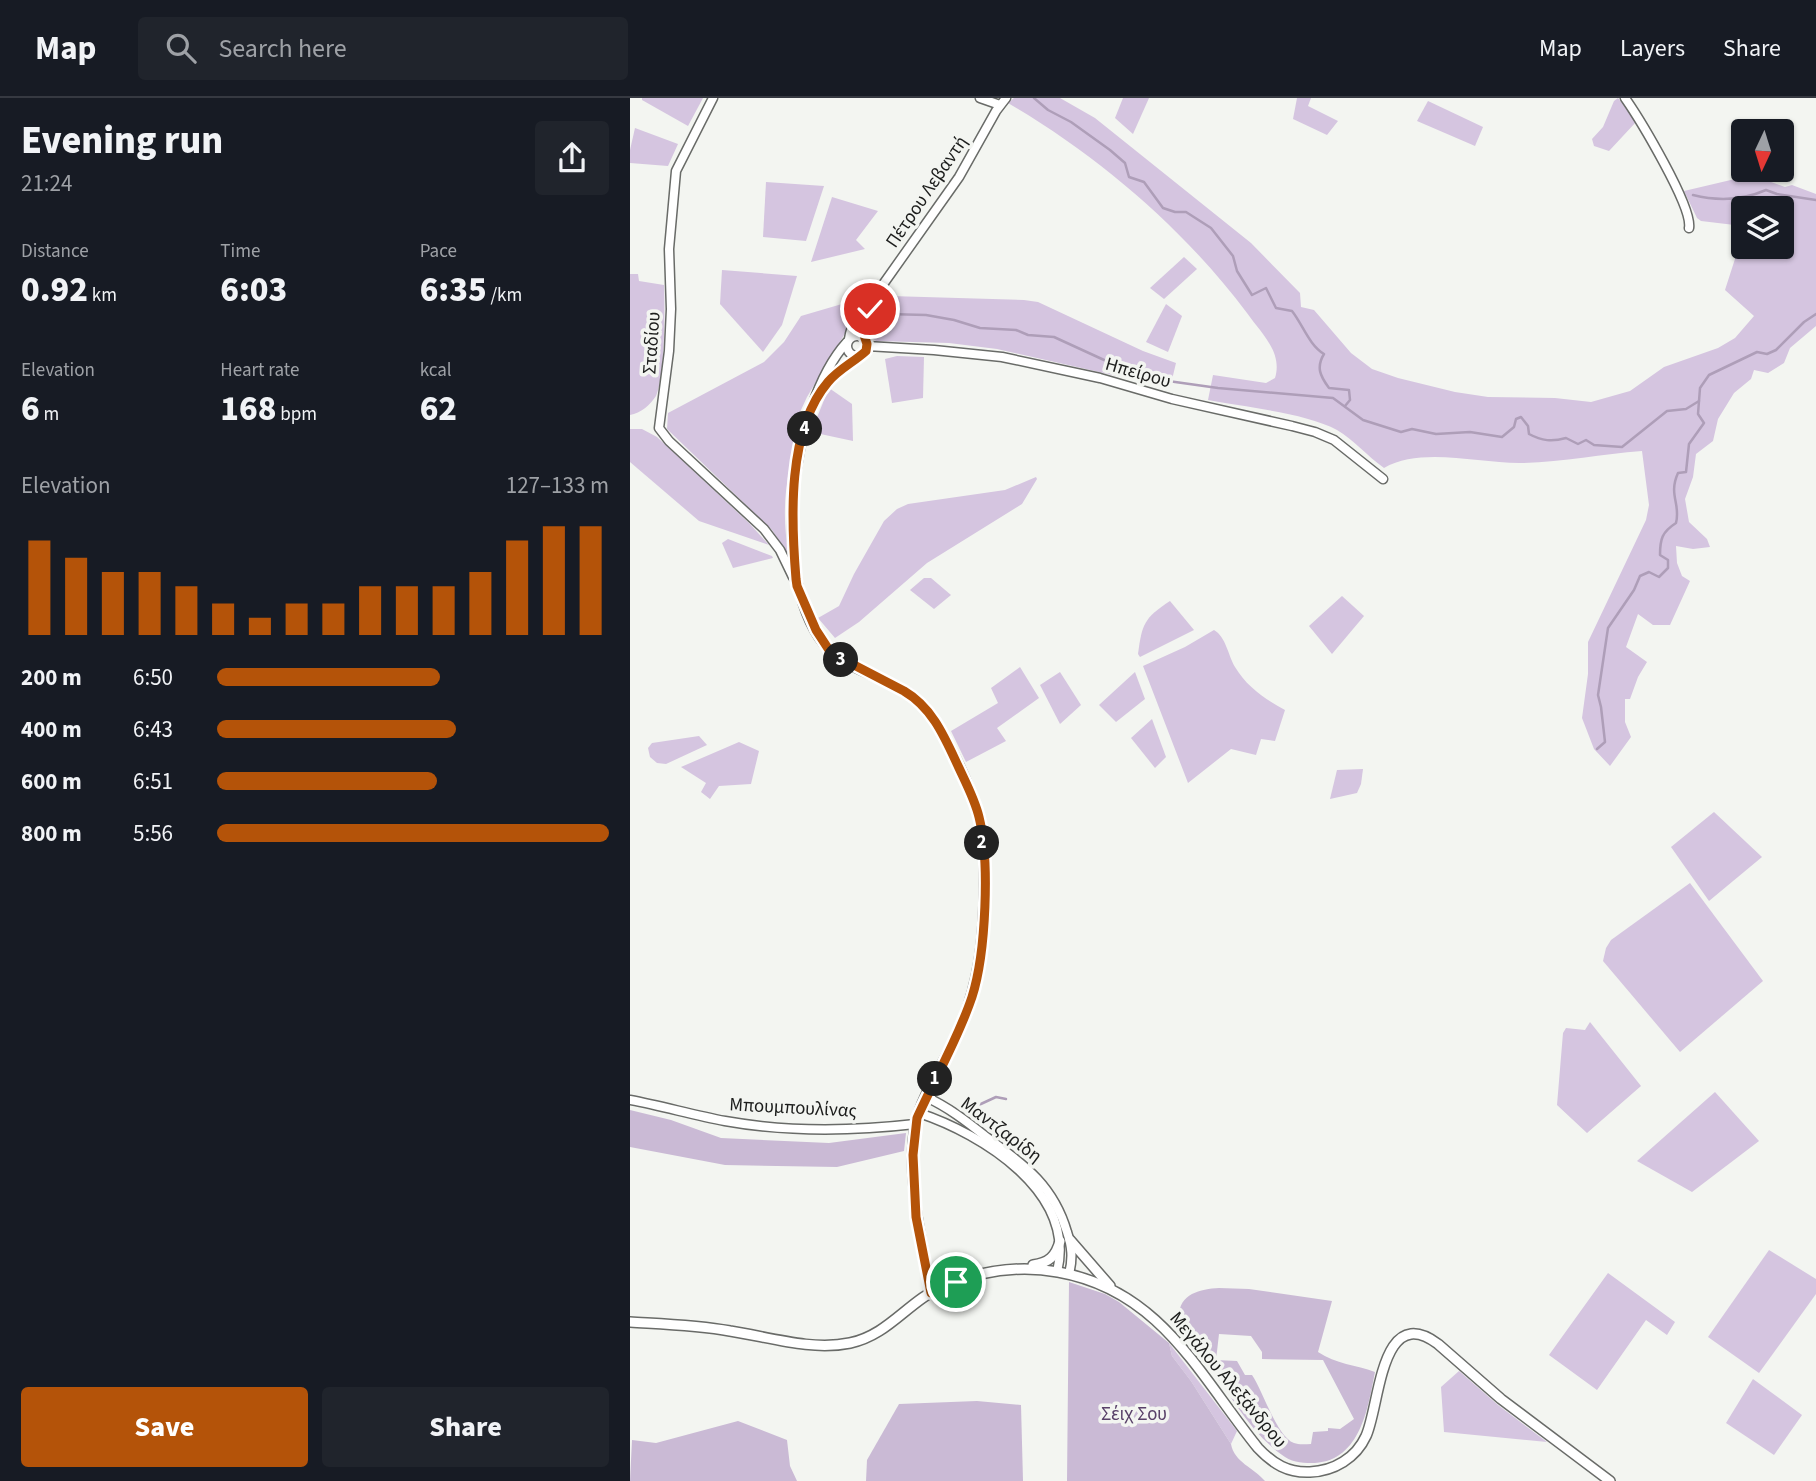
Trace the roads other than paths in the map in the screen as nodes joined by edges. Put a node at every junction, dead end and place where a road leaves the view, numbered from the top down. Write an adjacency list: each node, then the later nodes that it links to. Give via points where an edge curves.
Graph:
1 (713, 98): 12 (street, Σταδίου, via 676,171 669,249 670,341 659,428 767,533)
2 (980, 98): 4 (street)
3 (1625, 98): 5 (street, via 1675,186 1690,219)
4 (1003, 101): 6 (street, Πέτρου Λεβαντή, via 959,177)
5 (1689, 228)
6 (872, 300): 7 (street, Πέτρου Λεβαντή, via 860,313); 8 (street, Πέτρου Λεβαντή, via 862,326)
7 (848, 341): 8 (street, via 857,335); 9 (street, via 849,353); 10 (street, Πέτρου Λεβαντή, via 829,366)
8 (866, 342): 9 (street, via 866,351); 11 (street, Ηπείρου, via 1002,357 1315,432 1334,440)
9 (859, 356): 10 (street, via 835,375)
10 (814, 404): 12 (street, Πέτρου Λεβαντή, via 799,452 793,499)
11 (1383, 479)
12 (797, 586): 13 (street, Πέτρου Λεβαντή, via 831,653 916,698 928,711 979,817 984,870 980,964 962,1023)
13 (926, 1097): 15 (street, Πέτρου Λεβαντή); 17 (street, Μαντζαρίδη, via 1012,1154 1038,1178 1063,1217)
14 (630, 1100): 16 (street, Μπουμπουλίνας, via 753,1125 846,1128)
15 (919, 1113): 16 (street, Πέτρου Λεβαντή); 17 (street, Μαντζαρίδη, via 959,1128 1007,1159 1045,1202)
16 (915, 1124): 22 (street, Πέτρου Λεβαντή, via 916,1217)
17 (1065, 1240): 18 (main road, via 1043,1264); 19 (street, Μαντζαρίδη); 20 (street, Μαντζαρίδη, via 1073,1255); 21 (main road)
18 (1010, 1269): 19 (main road, Μεγάλου Αλεξάνδρου); 22 (main road, Μεγάλου Αλεξάνδρου)
19 (1057, 1272): 20 (main road, Μεγάλου Αλεξάνδρου)
20 (1069, 1274): 21 (main road, Μεγάλου Αλεξάνδρου)
21 (1114, 1290): 24 (main road, Μεγάλου Αλεξάνδρου, via 1143,1308 1167,1331 1258,1448 1283,1468 1323,1471 1350,1457 1367,1434 1389,1351 1402,1337 1416,1334 1434,1341 1501,1399)
22 (931, 1293): 23 (main road, Μεγάλου Αλεξάνδρου, via 879,1332 832,1345)
23 (630, 1322)
24 (1610, 1481)

